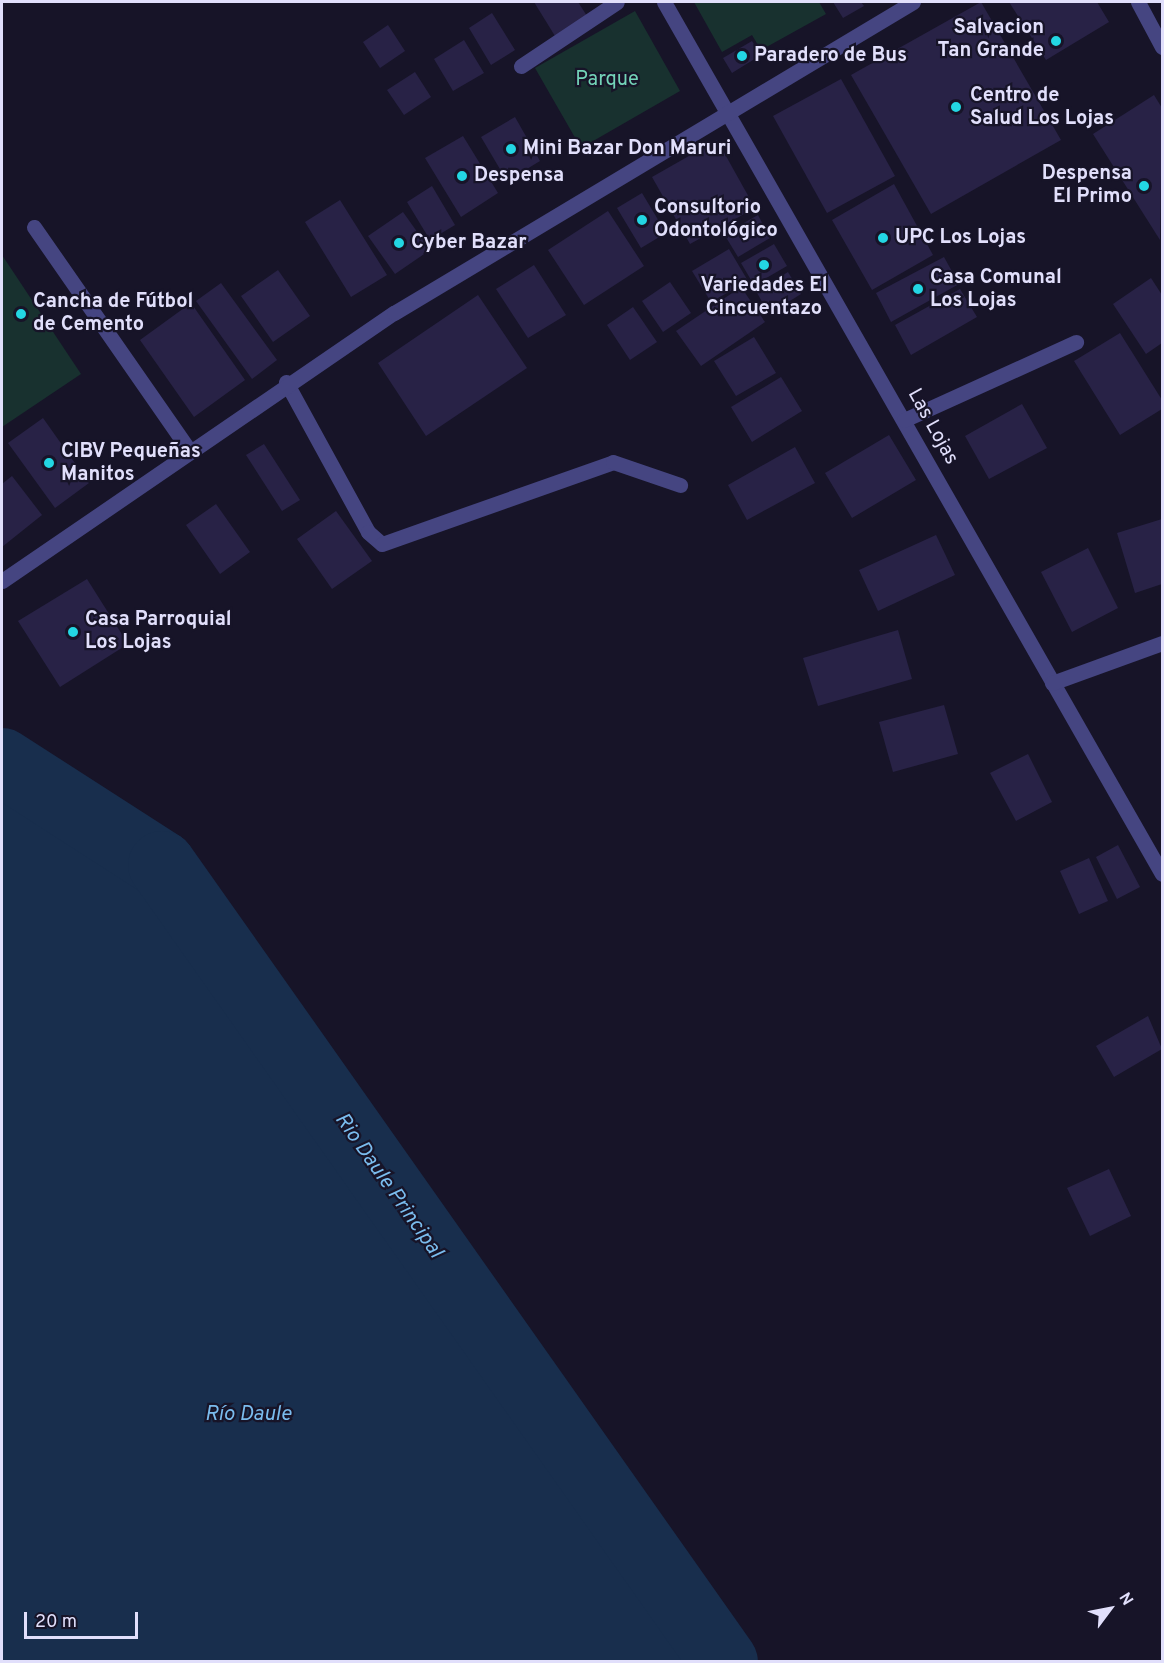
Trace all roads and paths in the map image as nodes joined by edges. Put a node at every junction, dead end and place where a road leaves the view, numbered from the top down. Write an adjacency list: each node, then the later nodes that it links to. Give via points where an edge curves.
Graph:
1 (617, 2): 6 (street)
2 (664, 2): 7 (street, Las Lojas)
3 (913, 2): 7 (street)
4 (1138, 2): 5 (street)
5 (1162, 47)
6 (521, 66)
7 (729, 110): 10 (street); 11 (street, Las Lojas)
8 (34, 227): 12 (street)
9 (1076, 342): 11 (street)
10 (286, 382): 12 (street); 13 (street, via 368,532 382,544 613,462)
11 (904, 420): 16 (street, Las Lojas)
12 (189, 450): 14 (street)
13 (680, 485)
14 (2, 581)
15 (1162, 643): 16 (street)
16 (1052, 683): 17 (street, Las Lojas)
17 (1162, 874)

